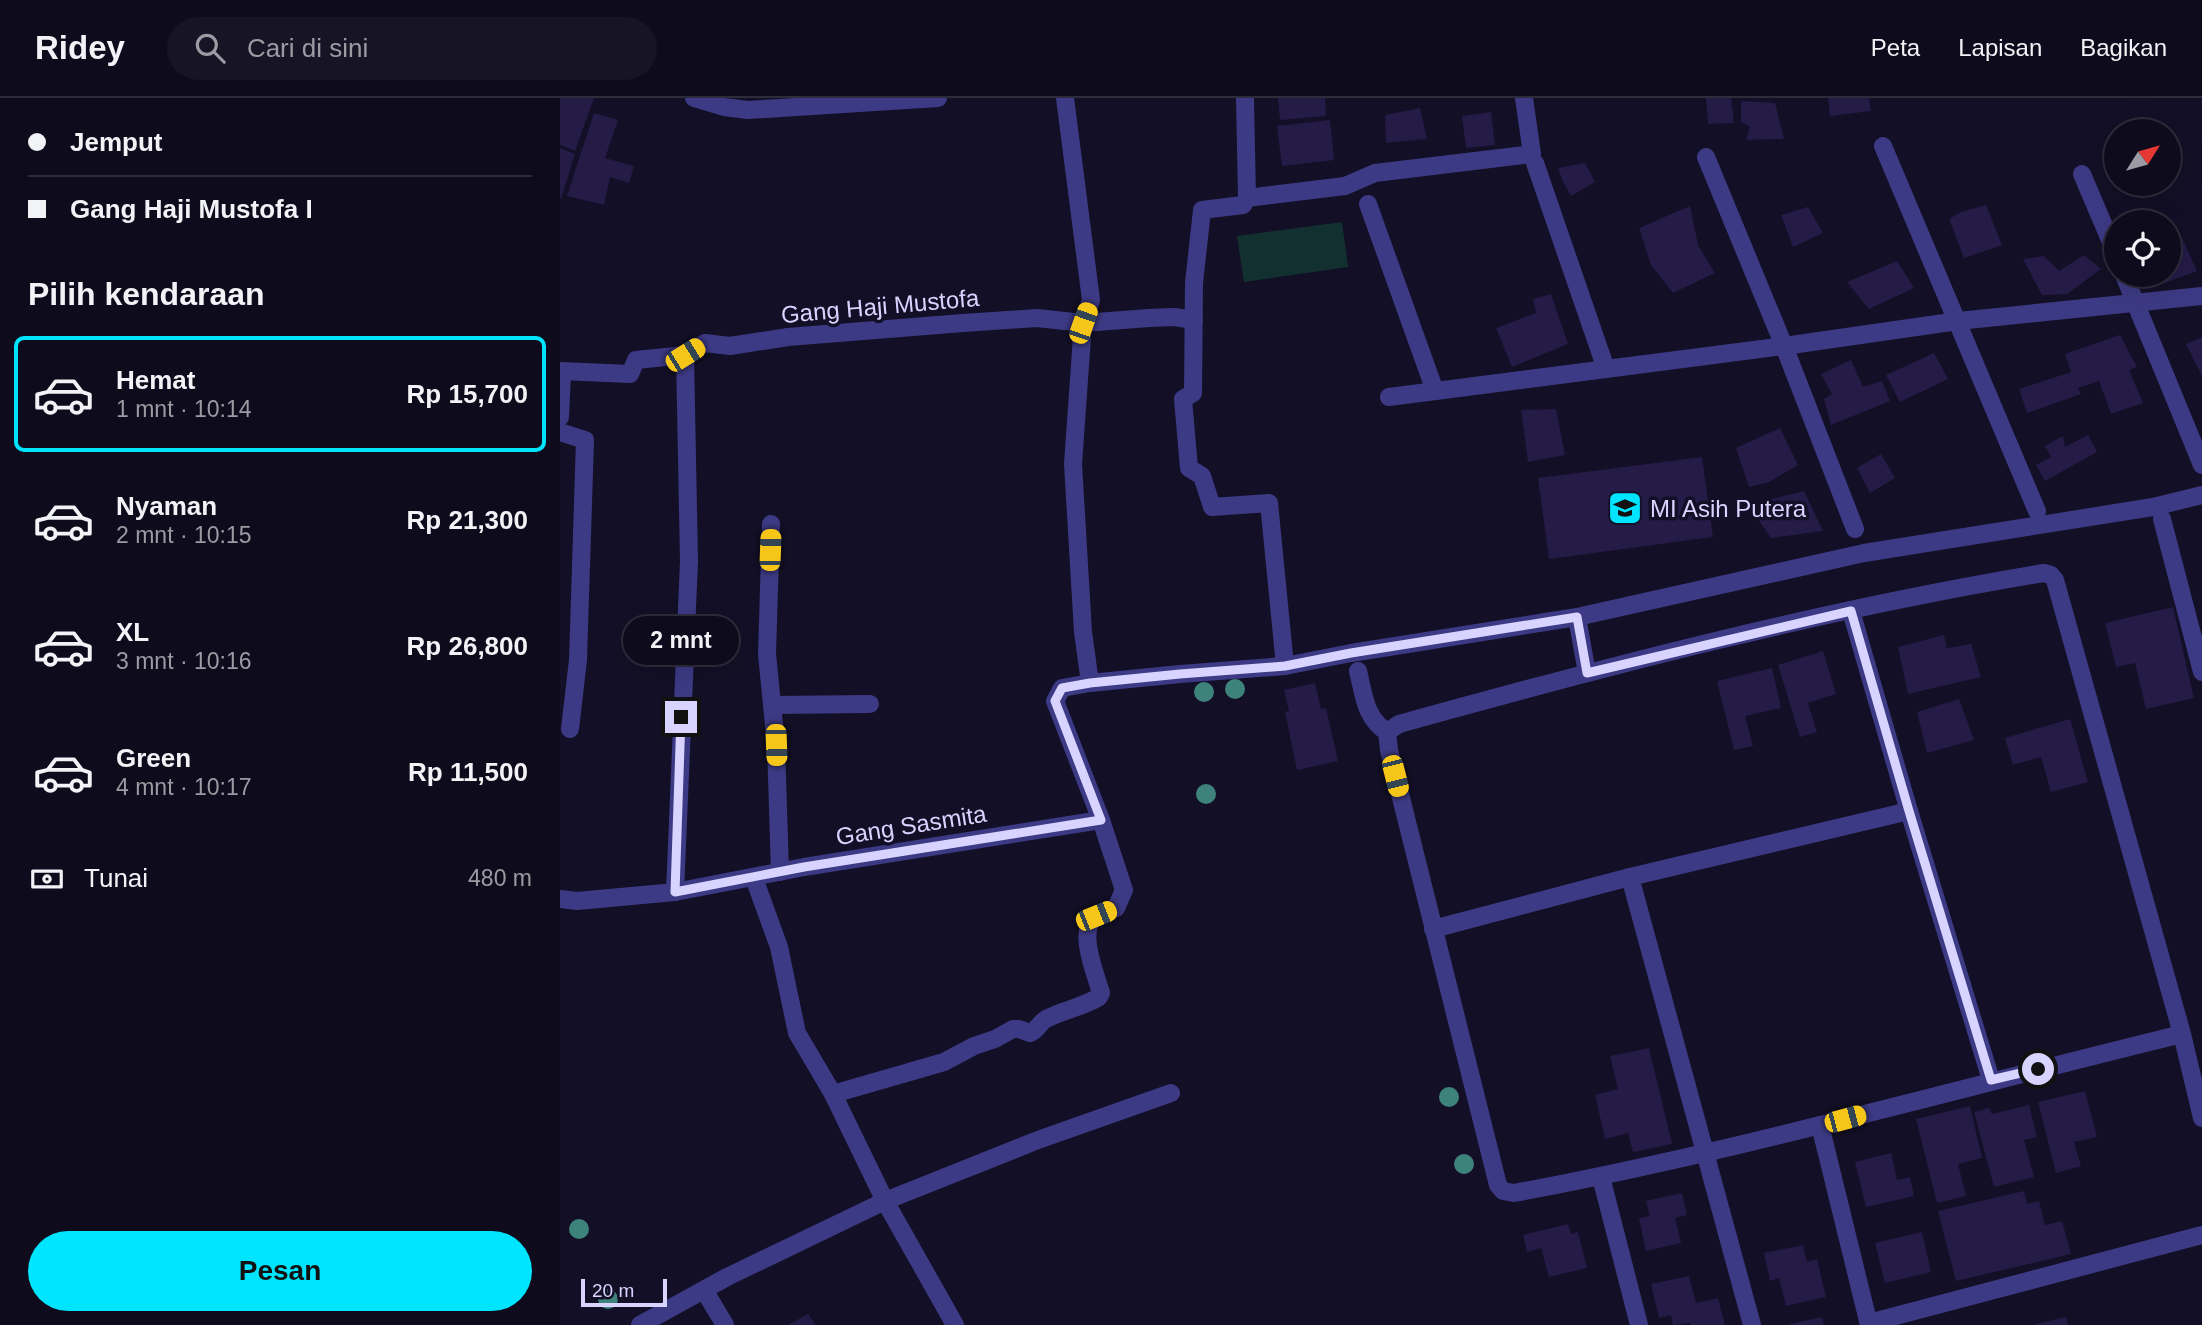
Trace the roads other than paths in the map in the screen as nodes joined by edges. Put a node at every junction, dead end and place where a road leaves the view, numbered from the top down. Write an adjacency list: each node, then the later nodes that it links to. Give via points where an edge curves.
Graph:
1 (694, 98): 2 (street, via 748,110)
2 (938, 98)
3 (1065, 98): 18 (street, via 1091,300)
4 (1245, 98): 10 (street)
5 (1524, 98): 10 (street, via 1532,154 1376,173 1345,186)
6 (1883, 146): 17 (street)
7 (1706, 158): 19 (street)
8 (1535, 163): 21 (street)
9 (2082, 174): 12 (street)
10 (1247, 198): 16 (street, via 1243,205 1202,210)
11 (1368, 204): 23 (street)
12 (2104, 226)
13 (2129, 287): 15 (street)
14 (2202, 296): 15 (street)
15 (2137, 304): 17 (street); 27 (street)
16 (1194, 320): 18 (street, Gang Haji Mustofa, via 1174,317); 35 (street, via 1193,393 1183,399 1189,468 1202,476 1212,507 1269,503)
17 (1958, 321): 19 (street); 29 (street)
18 (1083, 323): 20 (street, Gang Haji Mustofa, via 1038,318 788,337 730,346 705,343); 39 (street, via 1073,464)
19 (1784, 346): 21 (street); 32 (street)
20 (685, 355): 22 (street, Gang Haji Mustofa, via 636,360 630,374); 49 (street, via 689,561)
21 (1606, 369): 23 (street)
22 (561, 371): 25 (street)
23 (1435, 391): 24 (street)
24 (1389, 397)
25 (560, 417)
26 (560, 432): 42 (street, via 585,440 578,660)
27 (2202, 465)
28 (2202, 495): 34 (street, via 2153,507 1864,553)
29 (2037, 511)
30 (2162, 519): 37 (street)
31 (771, 524): 41 (street, via 767,654)
32 (1855, 529)
33 (1851, 611): 38 (street); 44 (street); 52 (street, via 1973,585 2051,575)
34 (1577, 617): 35 (street); 38 (street)
35 (1285, 666): 39 (street)
36 (1358, 671): 43 (street, via 1367,709 1378,727)
37 (2202, 671)
38 (1587, 673): 43 (street, via 1399,724)
39 (1090, 683): 45 (street, via 1062,688 1055,701)
40 (870, 704): 41 (street)
41 (772, 705): 46 (street)
42 (570, 729)
43 (1387, 732): 51 (street)
44 (1909, 811): 47 (street); 53 (street)
45 (1101, 820): 46 (street, Gang Sasmita); 55 (street, via 1124,890 1116,908 1088,924 1087,942 1099,997 1041,1021 1035,1032 1013,1029 944,1062)
46 (780, 873): 48 (street, Gang Sasmita)
47 (1630, 877): 51 (street); 58 (street)
48 (754, 878): 49 (street, Gang Sasmita); 55 (street, via 779,947 797,1033)
49 (675, 892): 50 (street, Gang Sasmita)
50 (560, 899)
51 (1433, 929): 59 (street, via 1498,1185 1514,1193)
52 (2182, 1034): 53 (street); 56 (street)
53 (1991, 1080): 57 (street)
54 (1171, 1093): 60 (street)
55 (833, 1094): 60 (street)
56 (2202, 1118)
57 (1820, 1125): 58 (street); 63 (street)
58 (1705, 1151): 59 (street); 68 (street)
59 (1601, 1177): 67 (street)
60 (885, 1201): 62 (street); 66 (street)
61 (2202, 1235): 63 (street)
62 (704, 1290): 64 (street); 65 (street)
63 (1869, 1324)
64 (640, 1325)
65 (725, 1325)
66 (955, 1325)
67 (1639, 1325)
68 (1752, 1325)

